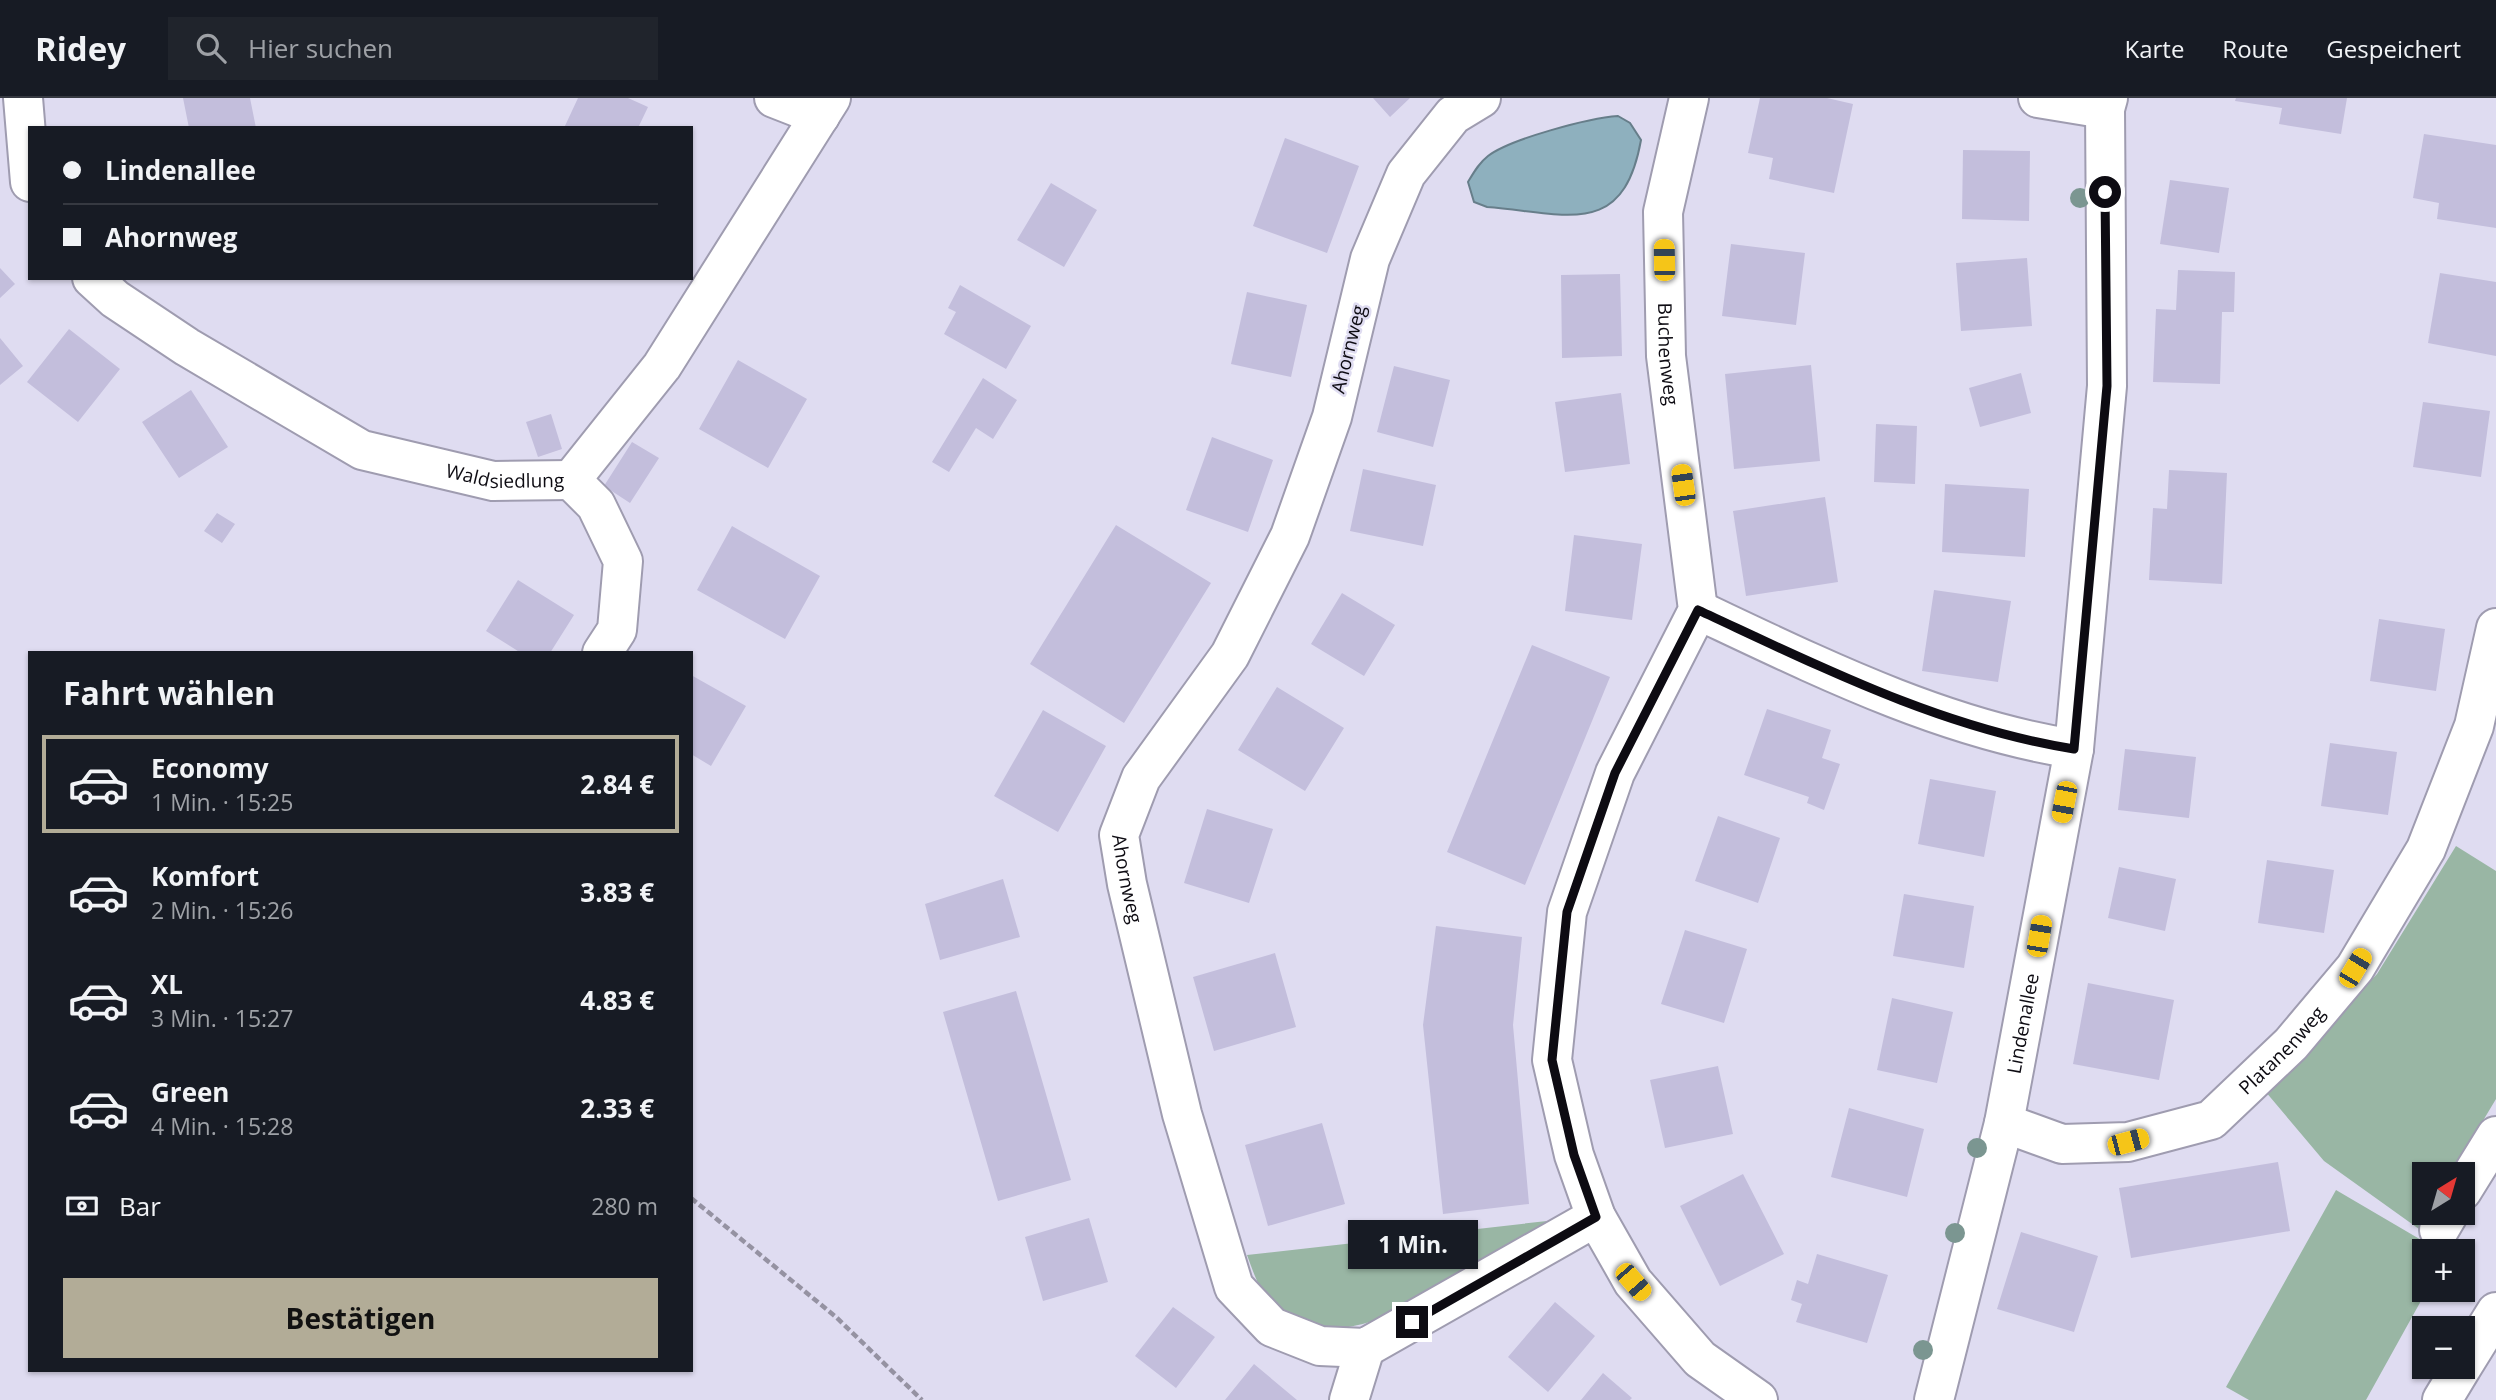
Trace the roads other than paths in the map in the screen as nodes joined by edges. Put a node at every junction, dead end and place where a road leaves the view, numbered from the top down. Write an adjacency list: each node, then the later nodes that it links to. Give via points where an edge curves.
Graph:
1 (23, 98): 8 (street)
2 (774, 98): 7 (street, Waldsiedlung)
3 (1481, 98): 21 (street, Ahornweg, via 1453,115 1406,174 1370,259 1332,417 1290,536 1230,655 1141,778 1119,835 1182,1114 1234,1287 1272,1327 1320,1346)
4 (1689, 98): 11 (street, Buchenweg, via 1663,225 1666,356)
5 (2038, 98): 6 (street)
6 (2106, 104): 14 (street, Lindenallee, via 2107,386)
7 (826, 107): 10 (street, Waldsiedlung, via 662,366)
8 (28, 158)
9 (94, 280): 10 (street, Waldsiedlung, via 114,299 187,346 362,450 493,481)
10 (571, 480): 13 (street, via 596,505 623,561 617,630)
11 (1698, 610): 14 (street, via 1866,689 2026,741); 18 (street, via 1615,773 1567,912 1552,1060 1574,1155)
12 (2496, 628): 15 (street, Platanenweg, via 2474,726 2426,849 2355,968 2291,1044 2211,1120 2128,1142 2062,1144)
13 (603, 651)
14 (2074, 749): 15 (street, Lindenallee)
15 (2004, 1123): 25 (street, Lindenallee)
16 (2496, 1136): 17 (street)
17 (2475, 1170)
18 (1596, 1217): 21 (street); 24 (street, via 1633,1282 1700,1359)
19 (2496, 1312): 20 (street)
20 (2475, 1346)
21 (1365, 1349): 23 (street)
22 (2455, 1379): 26 (street)
23 (1349, 1400)
24 (1758, 1400)
25 (1934, 1400)
26 (2442, 1400)

